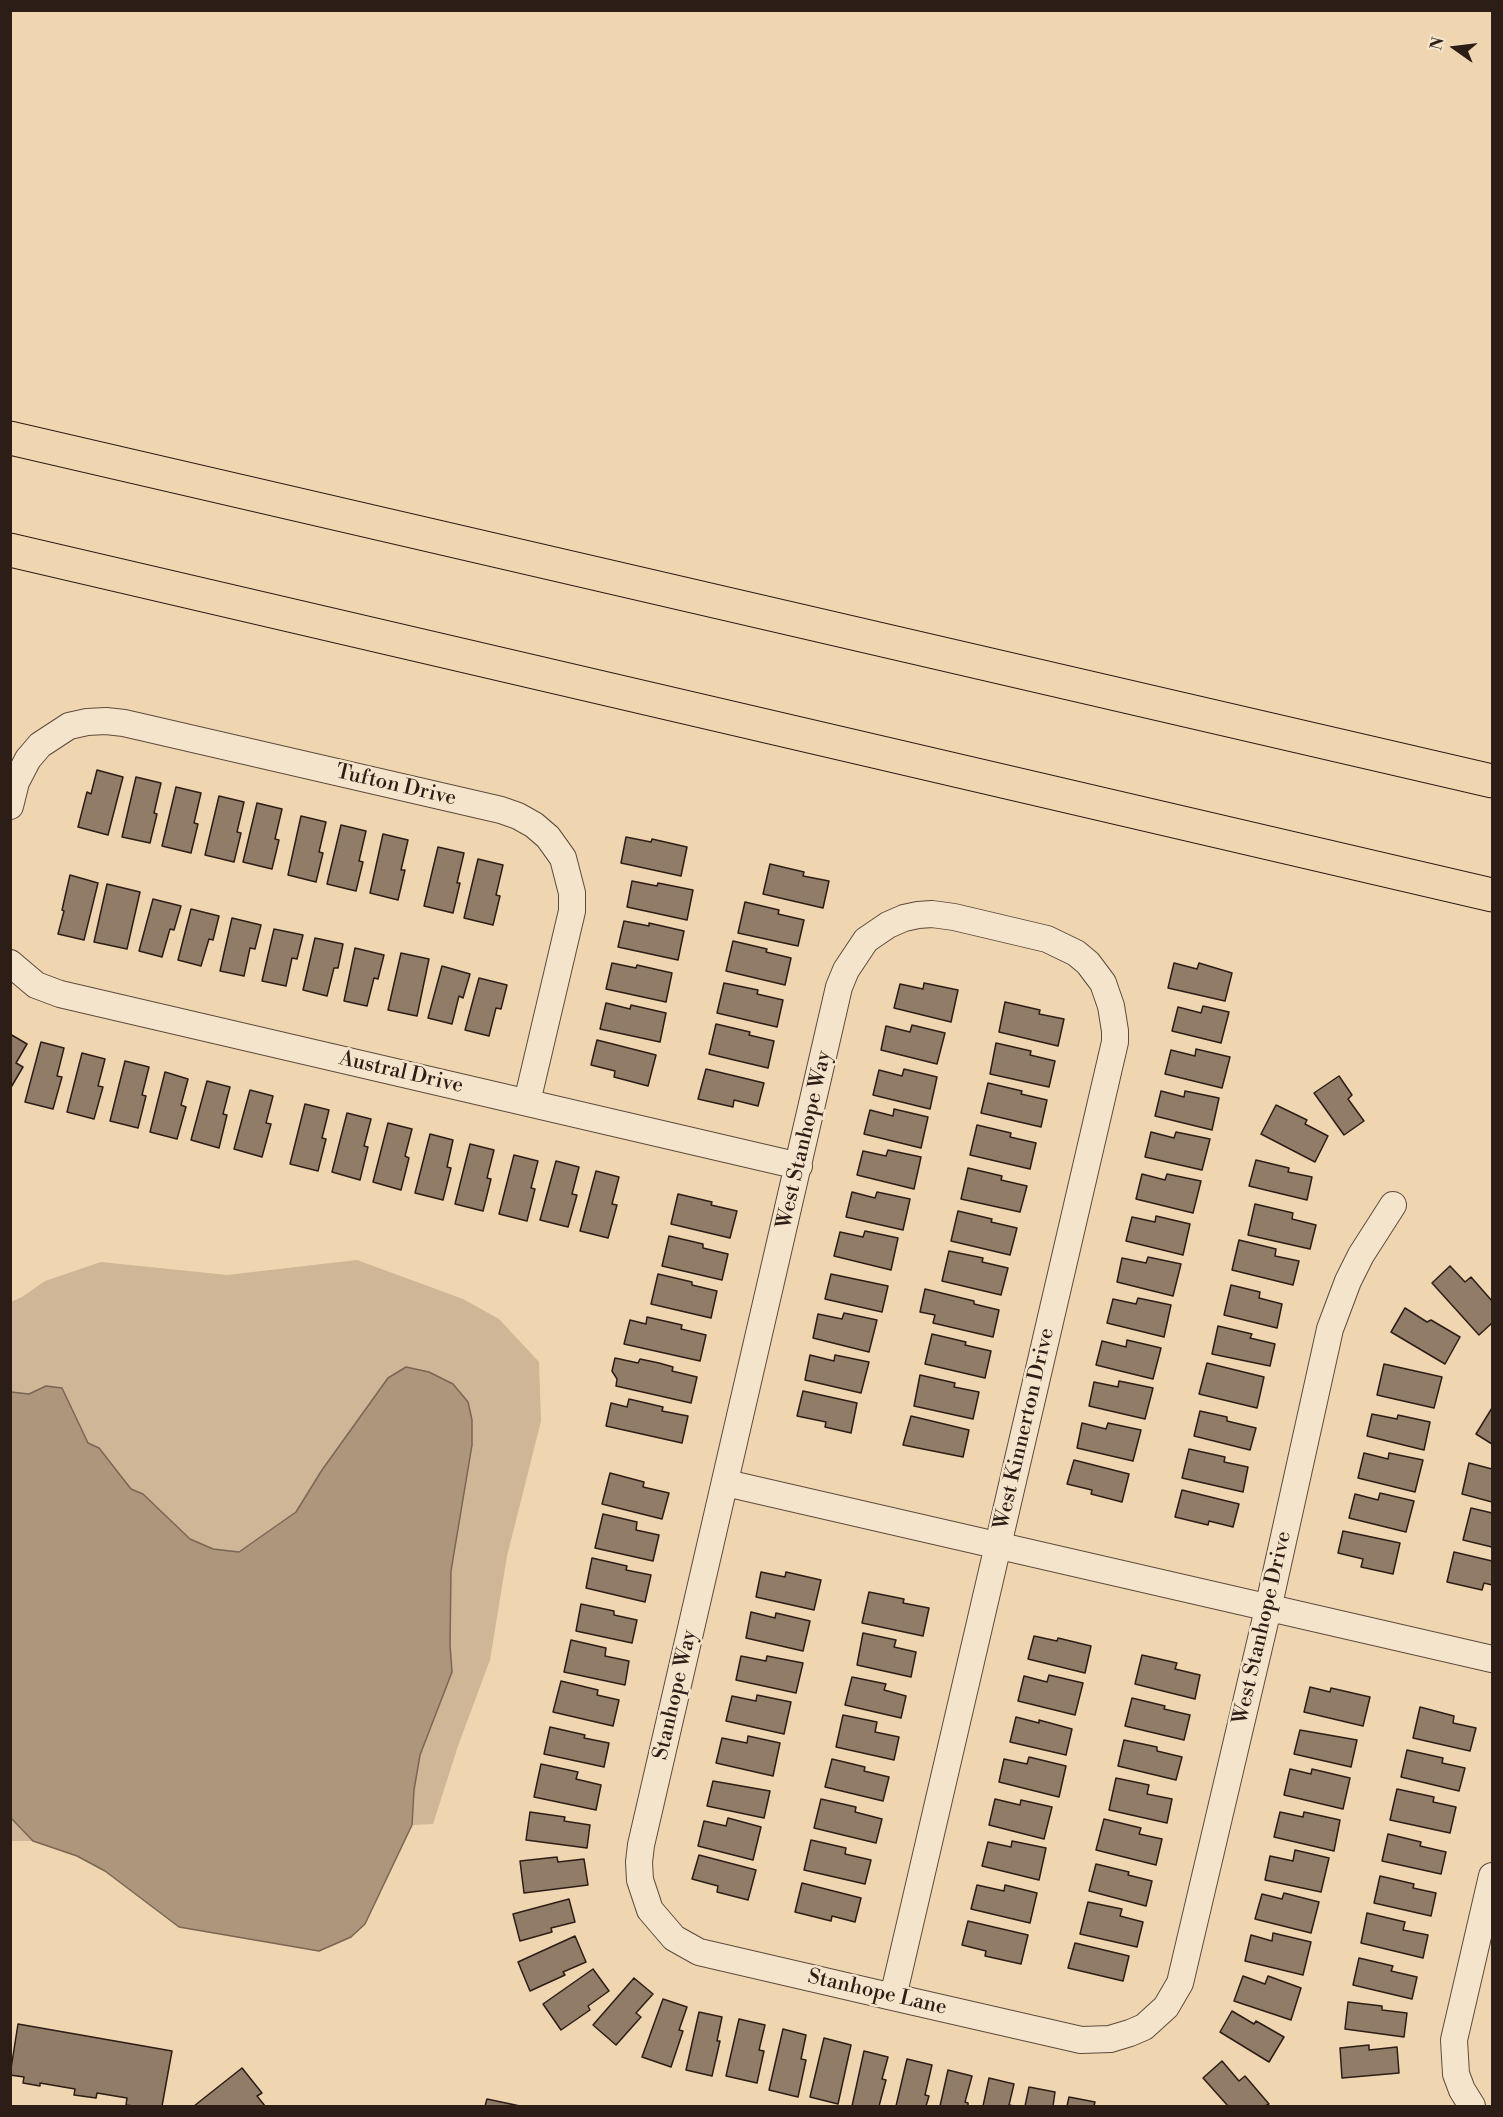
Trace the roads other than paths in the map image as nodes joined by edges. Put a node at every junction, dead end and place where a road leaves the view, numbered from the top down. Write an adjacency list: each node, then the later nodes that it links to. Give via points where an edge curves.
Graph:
1 (10, 438): 3 (highway)
2 (10, 550): 5 (highway)
3 (1492, 781)
4 (10, 806): 8 (street, Tufton Drive, via 16,782 40,746 69,726 106,721 501,810 534,825 563,858 572,892 572,911)
5 (1492, 895)
6 (998, 928): 9 (street, West Stanhope Way, via 944,915 918,915 888,925 866,940 839,987); 12 (street, West Kinnerton Drive, via 1054,942 1088,963 1103,982 1112,1006 1115,1042)
7 (10, 963): 8 (street, Austral Drive, via 36,985 60,994)
8 (526, 1102): 9 (street, Austral Drive)
9 (799, 1166): 11 (street, West Stanhope Way)
10 (1393, 1205): 13 (street, West Stanhope Drive, via 1361,1255 1330,1329)
11 (726, 1483): 12 (street); 16 (street, Stanhope Way, via 641,1845 640,1880)
12 (997, 1545): 13 (street); 17 (street, West Kinnerton Drive)
13 (1268, 1608): 14 (street); 18 (street, West Stanhope Drive, via 1180,1983 1166,2007 1144,2027)
14 (1492, 1659)
15 (1492, 1876): 19 (street, via 1454,2040 1456,2074)
16 (649, 1908): 17 (street, Stanhope Lane, via 674,1938 699,1952)
17 (893, 1996): 18 (street, Stanhope Lane, via 1081,2040)
18 (1121, 2036)
19 (1472, 2106)

